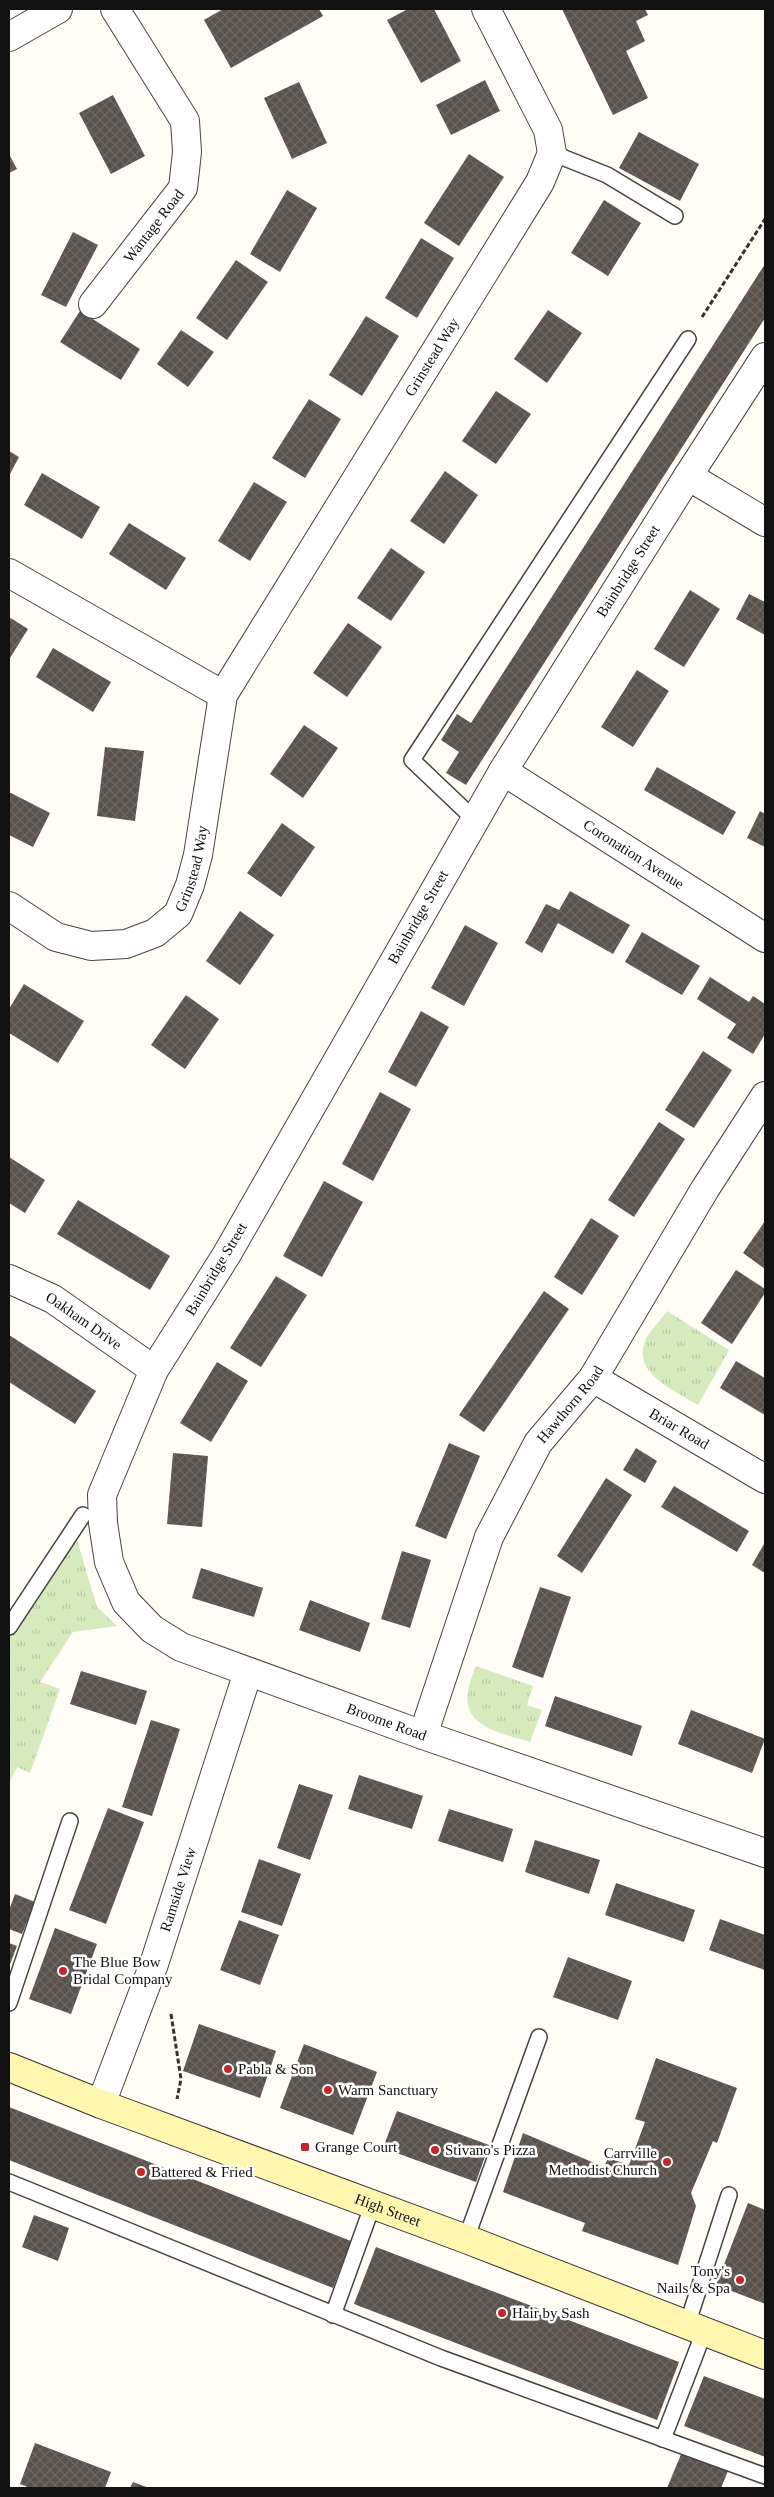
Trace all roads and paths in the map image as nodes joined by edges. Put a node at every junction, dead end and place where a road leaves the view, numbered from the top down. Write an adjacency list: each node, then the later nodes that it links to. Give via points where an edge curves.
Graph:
1 (58, 9): 4 (street)
2 (116, 9): 8 (street, Wantage Road, via 185,121 187,152 183,188)
3 (486, 9): 5 (street, via 548,130)
4 (9, 37)
5 (552, 153): 6 (lane, via 608,175); 14 (street, Grinstead Way, via 540,182)
6 (675, 216)
7 (765, 219): 9 (path)
8 (93, 304)
9 (688, 339): 16 (lane, via 412,760)
10 (765, 357): 11 (street, Bainbridge Street)
11 (688, 476): 12 (street); 15 (street, Bainbridge Street)
12 (765, 522)
13 (9, 572): 14 (street)
14 (223, 695): 17 (street, Grinstead Way, via 198,855 178,914 148,936 126,944 91,946 56,937)
15 (502, 771): 16 (street, Bainbridge Street); 18 (street, Coronation Avenue)
16 (474, 819): 21 (street, Bainbridge Street, via 227,1254)
17 (9, 906)
18 (765, 938)
19 (765, 1096): 22 (street, Hawthorn Road, via 705,1189)
20 (9, 1279): 21 (street, Oakham Drive, via 53,1299)
21 (154, 1370): 24 (street, Bainbridge Street)
22 (593, 1378): 23 (street, Briar Road); 28 (street, Hawthorn Road, via 538,1443 489,1537)
23 (765, 1479)
24 (102, 1495): 27 (street, Broome Road, via 109,1562 126,1602 152,1629 181,1647)
25 (83, 1515): 26 (lane)
26 (9, 1627)
27 (248, 1672): 28 (street, Broome Road); 35 (street, Ramside View, via 154,1964)
28 (423, 1735): 30 (street, Broome Road)
29 (70, 1821): 31 (lane)
30 (765, 1854)
31 (9, 2003)
32 (171, 2013): 36 (path, via 181,2079)
33 (539, 2037): 40 (lane)
34 (9, 2067): 35 (street, High Street)
35 (101, 2104): 36 (street, High Street)
36 (171, 2130): 39 (street, High Street)
37 (9, 2182): 41 (lane)
38 (729, 2195): 42 (lane)
39 (373, 2204): 40 (street, High Street); 41 (lane)
40 (466, 2239): 42 (street, High Street)
41 (333, 2315): 44 (lane)
42 (696, 2329): 43 (street, High Street); 44 (lane)
43 (765, 2355)
44 (663, 2439): 45 (lane)
45 (765, 2476)

